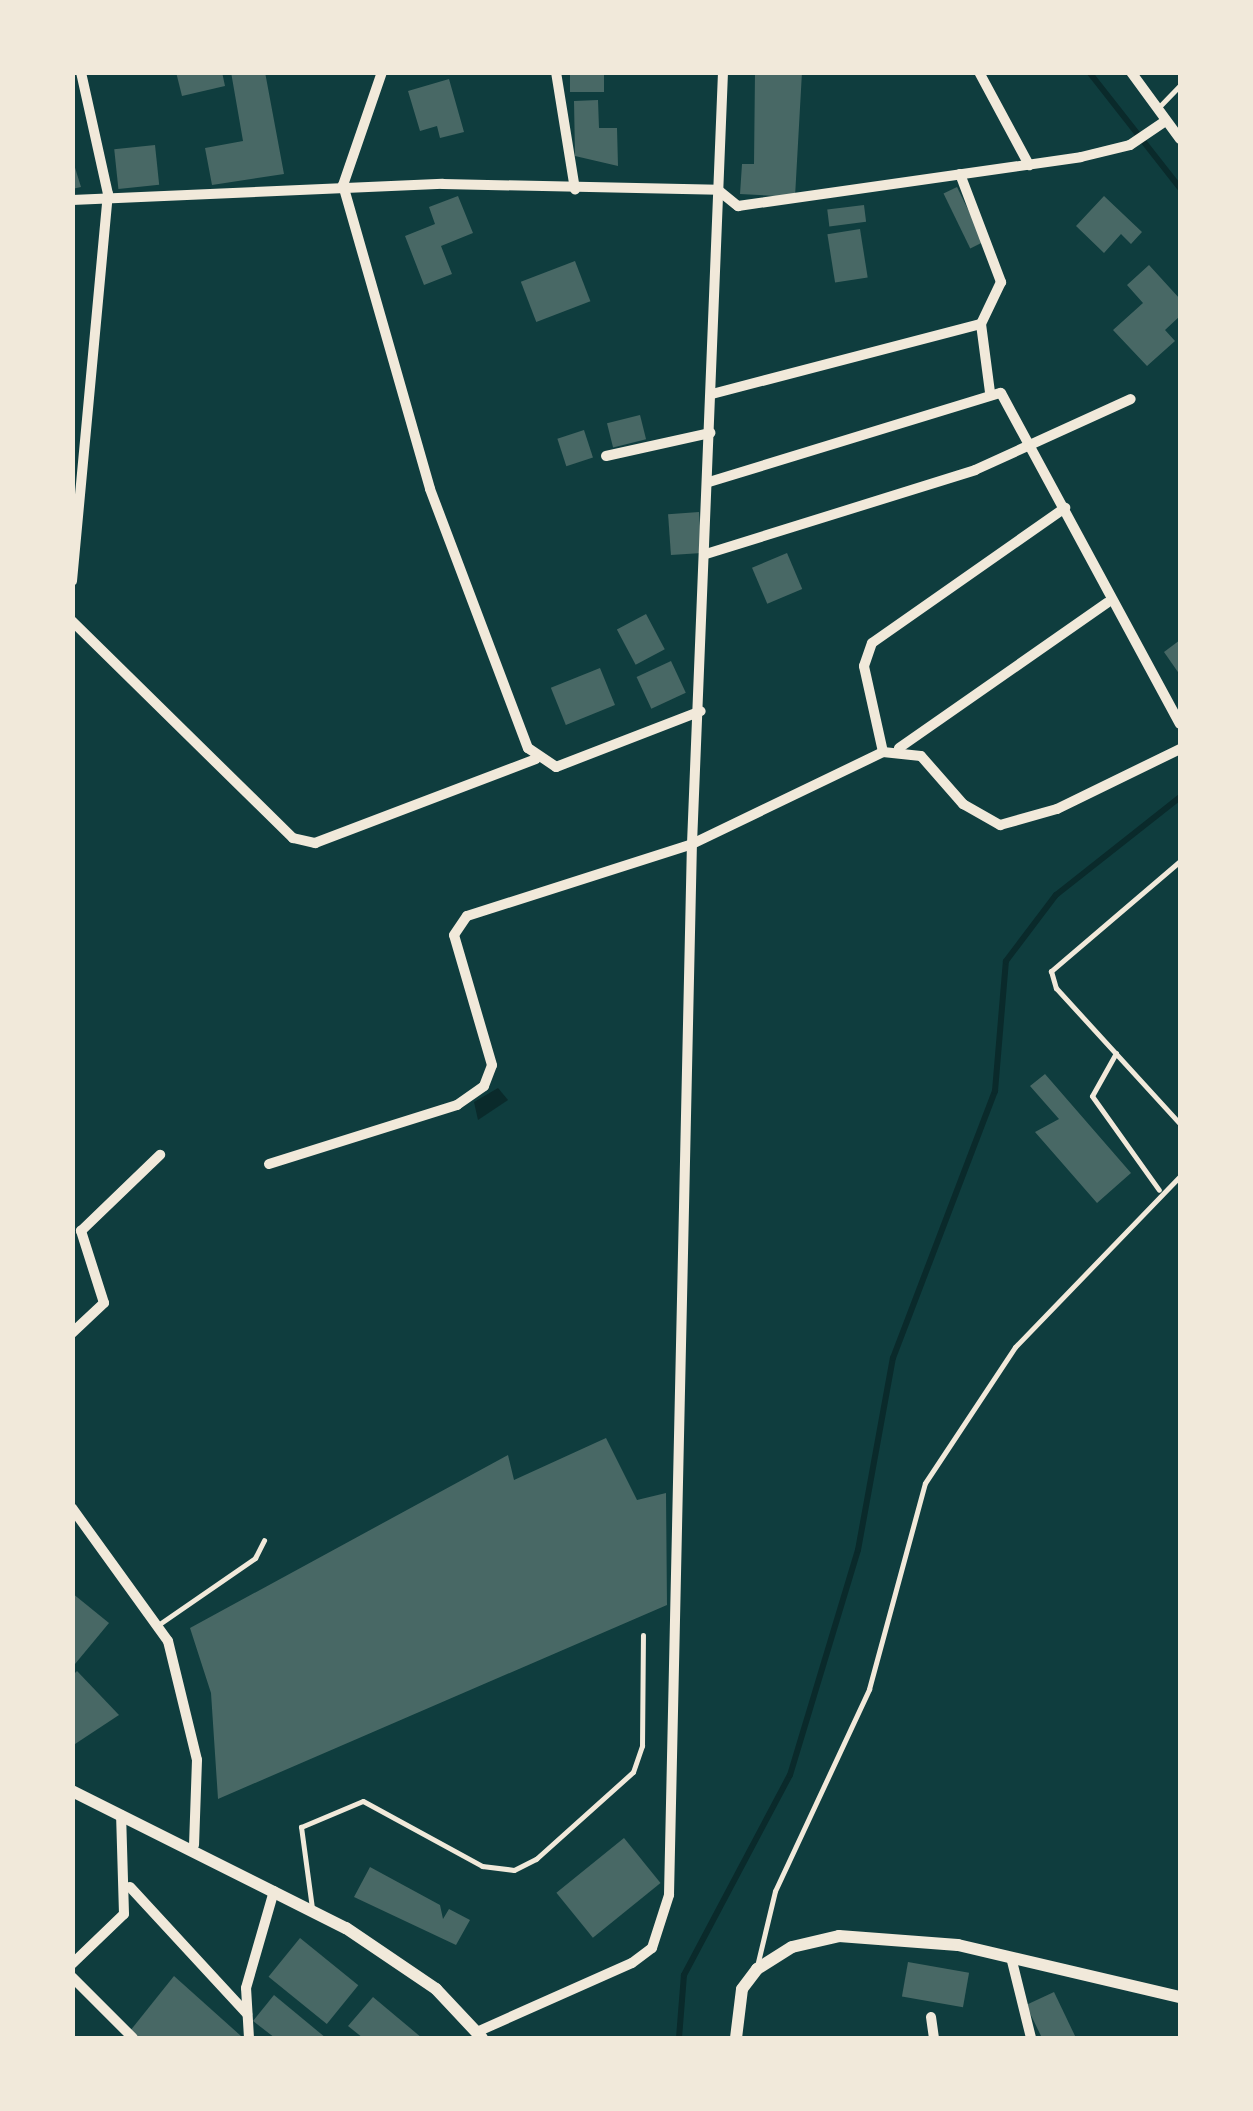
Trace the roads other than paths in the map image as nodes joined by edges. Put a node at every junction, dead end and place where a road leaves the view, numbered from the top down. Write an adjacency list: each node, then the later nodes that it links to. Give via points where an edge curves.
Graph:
1 (81, 72): 16 (street)
2 (382, 72): 13 (street)
3 (556, 72): 14 (street)
4 (723, 72): 15 (street)
5 (979, 72): 11 (street)
6 (1131, 72): 8 (street)
7 (1180, 85): 8 (lane)
8 (1157, 109): 9 (street)
9 (1164, 122): 10 (street); 11 (street, via 1130,145)
10 (1180, 139)
11 (1029, 166): 12 (street)
12 (960, 174): 15 (street, via 738,206); 18 (street, via 1001,282)
13 (343, 185): 14 (street); 16 (street); 36 (street, via 430,489)
14 (574, 189): 15 (street)
15 (718, 190): 20 (street)
16 (108, 194): 17 (street); 28 (street)
17 (72, 200)
18 (981, 324): 19 (street); 20 (street)
19 (990, 392): 23 (street, via 1014,404); 25 (street)
20 (712, 394): 22 (street)
21 (1131, 399): 23 (street)
22 (710, 433): 24 (street); 25 (street)
23 (1030, 447): 26 (street); 27 (street)
24 (606, 456)
25 (709, 482): 27 (street)
26 (1065, 508): 29 (street); 35 (street, via 872,643 864,666)
27 (706, 554): 31 (street)
28 (72, 581)
29 (1107, 602): 32 (street); 34 (street)
30 (72, 621): 36 (street, via 293,838 315,844)
31 (702, 711): 36 (street, via 572,764); 37 (street)
32 (1180, 724)
33 (1180, 748): 34 (street, via 1057,809 1000,825 963,804 921,756)
34 (898, 749): 35 (street)
35 (883, 752): 37 (street)
36 (536, 759)
37 (692, 844): 42 (street, via 460,920 456,945 492,1065 484,1086 458,1105); 63 (street, via 666,1913 652,1948 632,1963)
38 (1180, 861): 39 (lane, via 1051,970)
39 (1116, 1053): 40 (lane); 44 (lane, via 1092,1096)
40 (1180, 1124)
41 (160, 1154): 45 (street, via 81,1231 104,1303)
42 (269, 1164)
43 (1180, 1176): 44 (lane)
44 (1159, 1190): 58 (lane, via 1015,1348 925,1483 869,1690 776,1891)
45 (72, 1333)
46 (72, 1508): 48 (street)
47 (264, 1540): 48 (lane, via 255,1558)
48 (158, 1625): 52 (street, via 197,1760)
49 (643, 1635): 55 (lane, via 642,1746 633,1772 536,1859 514,1870 482,1866 362,1802 302,1828)
50 (72, 1791): 51 (street)
51 (121, 1815): 52 (street); 53 (street)
52 (194, 1845): 54 (street)
53 (130, 1887): 57 (street, via 113,1932); 61 (street)
54 (274, 1891): 55 (street); 61 (street)
55 (312, 1910): 63 (street, via 411,1970)
56 (1011, 1957): 58 (street, via 901,1936 839,1936 792,1947); 60 (street); 68 (street)
57 (72, 1964)
58 (757, 1969): 66 (street, via 742,1990)
59 (72, 1977): 64 (street)
60 (1180, 1997)
61 (247, 2014): 65 (street)
62 (931, 2017): 67 (street)
63 (480, 2035)
64 (132, 2038)
65 (250, 2038)
66 (736, 2038)
67 (934, 2038)
68 (1031, 2038)

